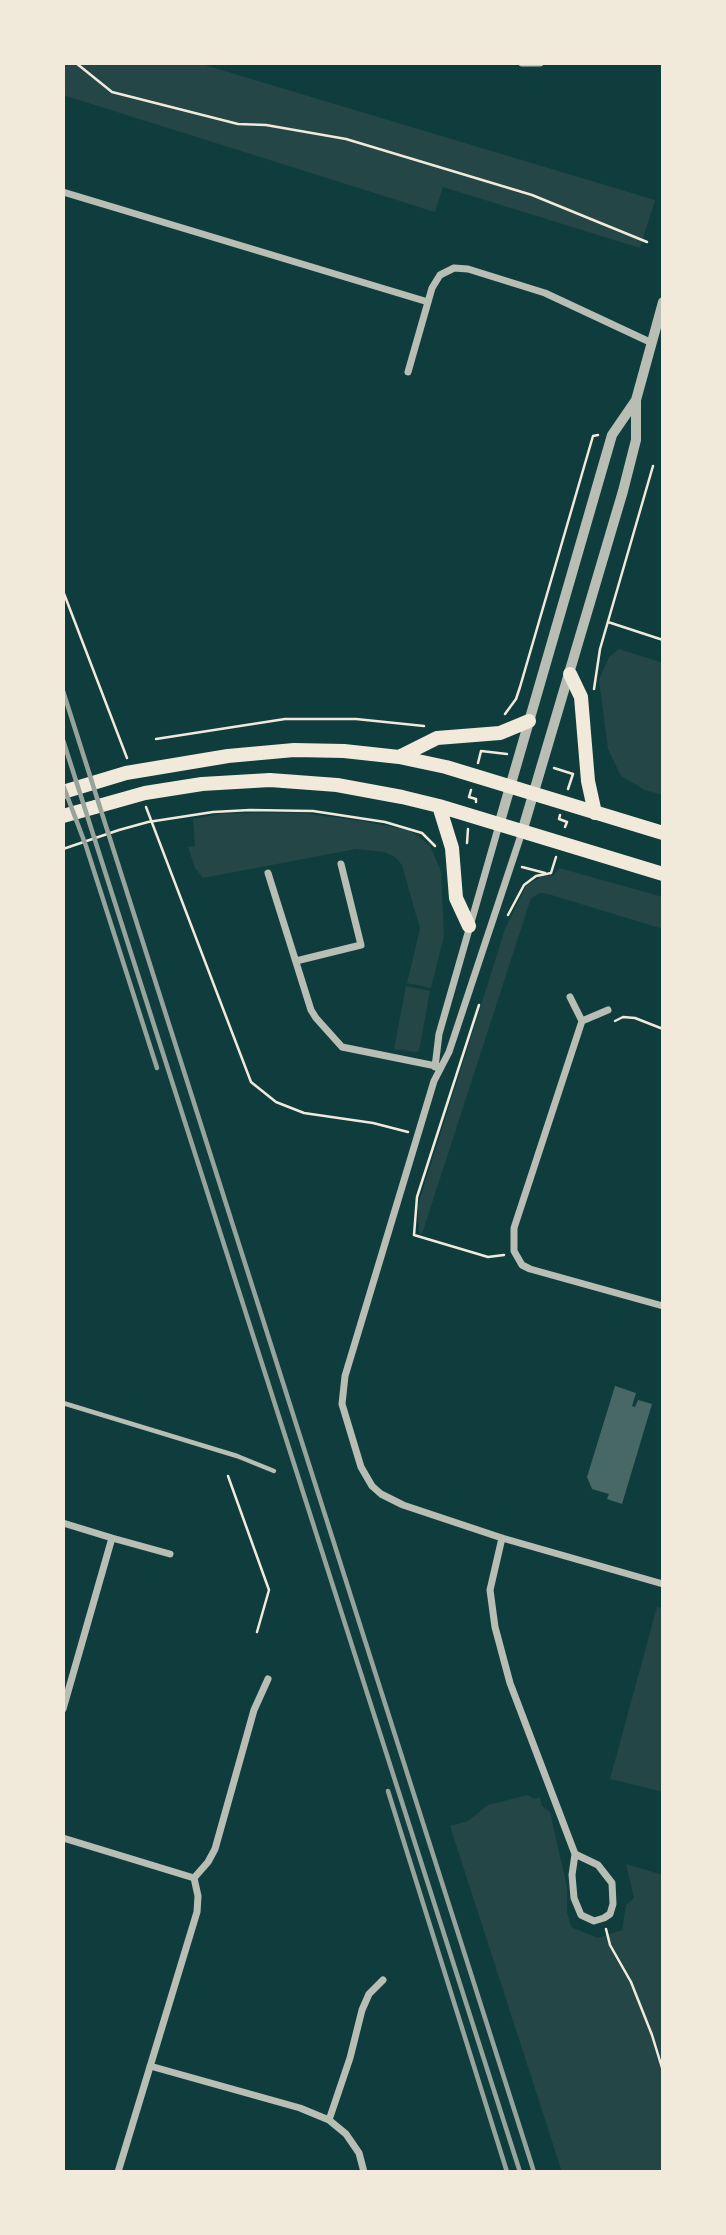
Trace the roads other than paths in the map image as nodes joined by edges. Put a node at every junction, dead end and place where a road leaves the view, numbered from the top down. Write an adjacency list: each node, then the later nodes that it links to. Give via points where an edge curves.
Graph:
1 (522, 63): 2 (street)
2 (540, 63)
3 (63, 192): 4 (street)
4 (428, 302): 6 (street, via 440,275 461,268 563,300); 7 (street)
5 (663, 302): 6 (street)
6 (652, 343): 8 (street)
7 (408, 372)
8 (636, 400): 9 (street, via 636,440); 10 (street, via 612,435)
9 (570, 674): 14 (street); 16 (main road, via 581,697)
10 (529, 721): 11 (main road, via 500,733 437,738); 12 (street)
11 (399, 757): 12 (main road); 13 (main road, via 344,751 256,752 126,774)
12 (510, 787): 14 (main road); 18 (street)
13 (63, 792)
14 (535, 795): 16 (main road); 19 (street)
15 (439, 806): 17 (main road, via 365,789 237,781 172,788); 18 (main road); 24 (main road, via 452,848 457,898)
16 (595, 813): 20 (main road)
17 (63, 816)
18 (499, 825): 19 (main road); 24 (street)
19 (522, 832): 23 (main road); 29 (street, via 449,1052)
20 (663, 833)
21 (341, 864): 25 (street, via 361,946)
22 (268, 873): 25 (street)
23 (663, 874)
24 (469, 926): 29 (street, via 439,1034)
25 (296, 961): 29 (street, via 311,1010 342,1047)
26 (570, 998): 28 (street)
27 (608, 1010): 28 (street)
28 (582, 1021): 30 (street, via 514,1228 514,1251 530,1269)
29 (438, 1066): 35 (street, via 345,1376 344,1414 357,1456 372,1486 382,1494)
30 (663, 1306)
31 (63, 1403): 32 (lane)
32 (274, 1471)
33 (63, 1523): 34 (street)
34 (112, 1538): 36 (street); 39 (street)
35 (502, 1538): 37 (street); 41 (street, via 490,1590 495,1627 510,1683)
36 (170, 1554)
37 (663, 1584)
38 (268, 1679): 42 (street, via 254,1710 215,1849)
39 (63, 1709)
40 (63, 1838): 42 (street)
41 (575, 1854): 41 (street, via 598,1864 612,1883 613,1904 604,1919 581,1915 574,1898)
42 (194, 1878): 44 (street, via 197,1912)
43 (383, 1980): 45 (street, via 362,2010)
44 (150, 2066): 45 (street); 46 (street)
45 (328, 2120): 47 (street, via 346,2134 359,2153)
46 (118, 2172)
47 (363, 2172)

